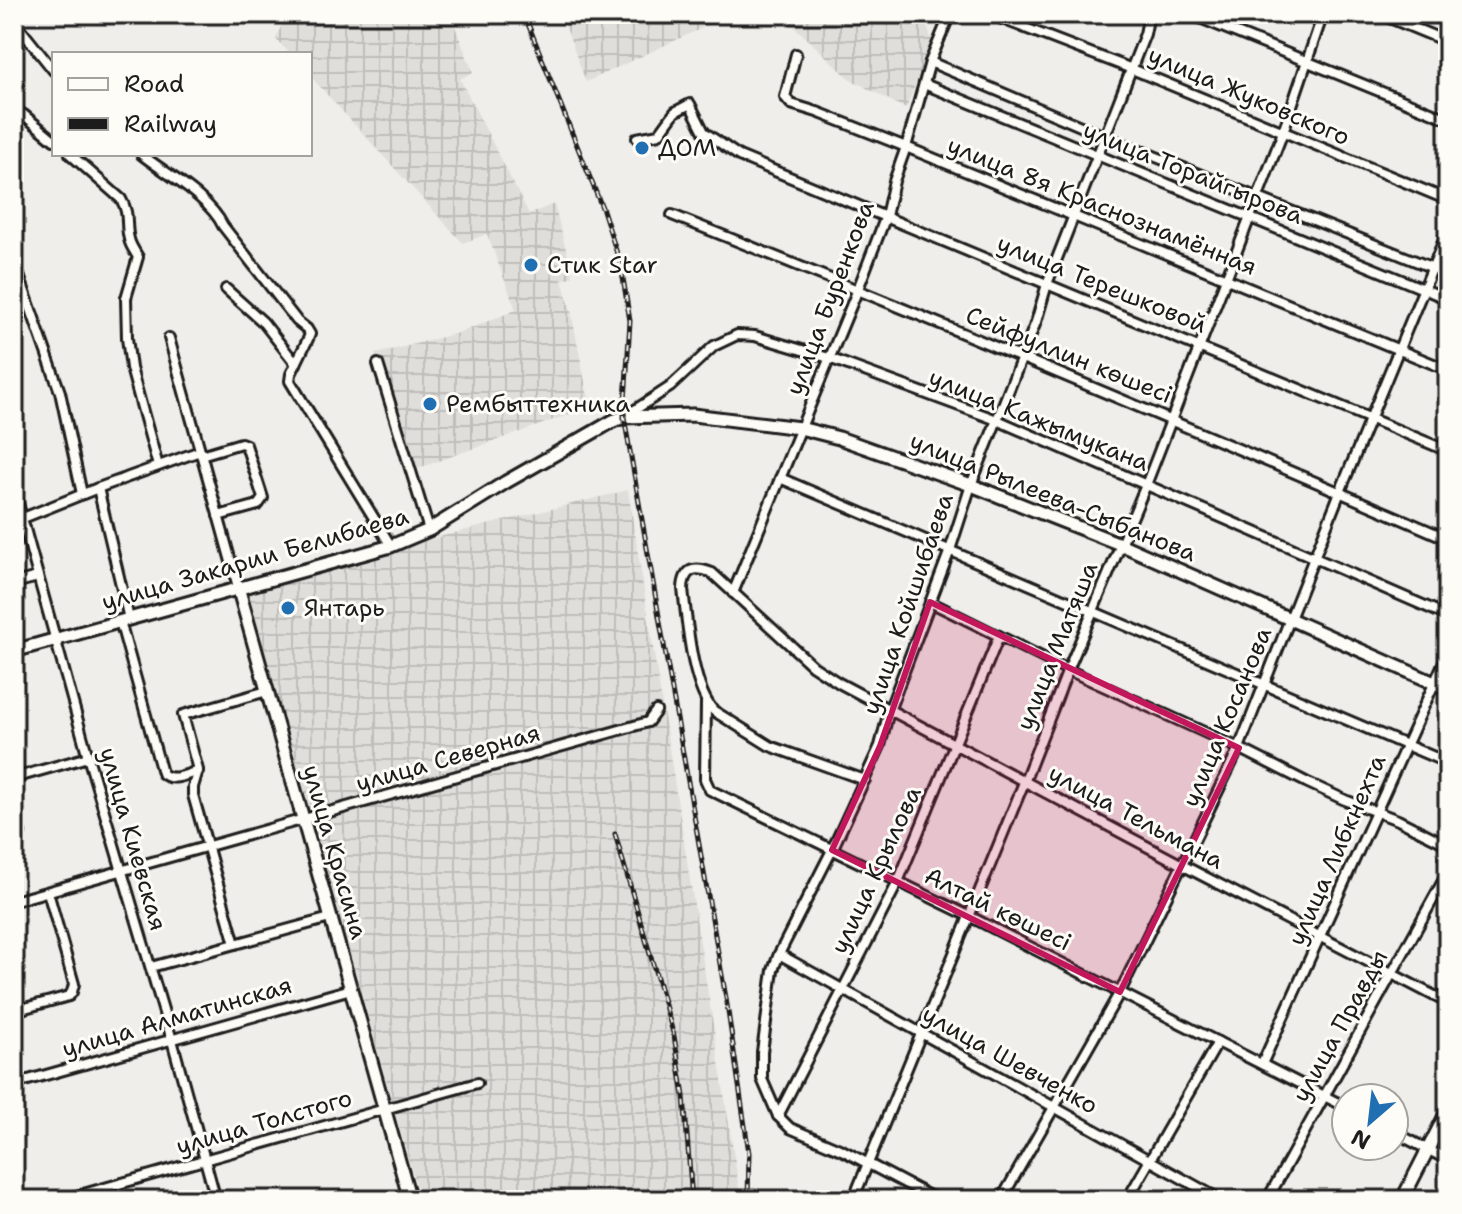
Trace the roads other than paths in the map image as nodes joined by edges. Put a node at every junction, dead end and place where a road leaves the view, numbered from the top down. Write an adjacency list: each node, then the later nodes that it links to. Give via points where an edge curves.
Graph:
1 (950, 14): 10 (street, улица Буренкова)
2 (989, 14): 13 (street, улица Жуковского)
3 (1149, 14): 13 (street, улица Койшибаева)
4 (1190, 14): 11 (street)
5 (1323, 14): 11 (street, улица Матяша)
6 (1380, 14): 8 (street)
7 (14, 21): 12 (street)
8 (1448, 42)
9 (796, 54): 21 (street, улица 8я Краснознамённая, via 785,97 791,104)
10 (930, 62): 14 (street, улица Буренкова); 18 (street, улица Торайгырова)
11 (1308, 62): 16 (street); 17 (street, улица Матяша)
12 (52, 68)
13 (1132, 69): 17 (street, улица Жуковского); 18 (street, улица Койшибаева)
14 (924, 84): 21 (street, улица Буренкова); 24 (street, улица Торайгырова)
15 (14, 109): 19 (street)
16 (1448, 119)
17 (1283, 132): 25 (street, улица Матяша); 26 (street, улица Жуковского)
18 (1104, 136): 24 (street, улица Койшибаева); 25 (street, улица Торайгырова)
19 (52, 138)
20 (637, 138): 28 (street, улица Терешковой, via 659,134 675,112 690,104 704,132 739,156)
21 (906, 147): 28 (street, улица Буренкова); 29 (street, улица 8я Краснознамённая)
22 (72, 156): 56 (street, via 126,207 129,240 138,257 126,298 127,338)
23 (144, 156): 46 (street, via 212,208 307,329 310,334)
24 (1098, 157): 29 (street, улица Койшибаева); 30 (street, улица Торайгырова)
25 (1257, 196): 30 (street, улица Матяша); 33 (street, улица Торайгырова)
26 (1448, 200)
27 (672, 215): 38 (street, Сейфуллин көшесі)
28 (886, 216): 36 (street, улица Терешковой); 38 (street, улица Буренкова)
29 (1073, 216): 35 (street, улица 8я Краснознамённая); 36 (street, улица Койшибаева)
30 (1249, 218): 35 (street, улица Матяша); 39 (street, улица Торайгырова)
31 (1448, 230): 33 (street, улица Косанова)
32 (14, 261): 63 (street, via 60,392)
33 (1433, 267): 34 (street, улица Торайгырова); 39 (street, улица Косанова)
34 (1448, 274)
35 (1226, 279): 42 (street, улица Матяша); 43 (street, улица 8я Краснознамённая)
36 (1047, 284): 42 (street, улица Терешковой); 45 (street, улица Койшибаева)
37 (226, 289): 46 (street, via 263,322)
38 (858, 289): 44 (street, улица Буренкова); 45 (street, Сейфуллин көшесі)
39 (1423, 289): 40 (street, улица Торайгырова); 43 (street, улица Косанова)
40 (1448, 299)
41 (169, 338): 55 (street, улица Красина)
42 (1199, 346): 50 (street, улица Терешковой); 51 (street, улица Матяша)
43 (1399, 349): 48 (street, улица 8я Краснознамённая); 50 (street, улица Косанова)
44 (829, 358): 49 (street, улица Кажымукана, via 737,335 714,346 670,387); 52 (street, улица Кажымукана); 53 (street, улица Буренкова)
45 (1022, 358): 51 (street, Сейфуллин көшесі); 52 (street, улица Койшибаева)
46 (296, 364): 69 (street, via 290,381)
47 (378, 364): 66 (street)
48 (1448, 370)
49 (624, 417): 53 (street, улица Рылеева-Сыбанова, via 693,415); 66 (street, улица Закарии Белибаева)
50 (1371, 418): 54 (street, улица Терешковой); 62 (street, улица Косанова)
51 (1172, 419): 59 (street, улица Матяша); 62 (street, Сейфуллин көшесі)
52 (997, 420): 58 (street, улица Койшибаева); 59 (street, улица Кажымукана)
53 (800, 428): 57 (street, улица Буренкова); 58 (street, улица Рылеева-Сыбанова)
54 (1448, 451)
55 (200, 453): 56 (street); 64 (street, улица Красина); 64 (street, via 246,445 263,498 258,505)
56 (158, 466): 60 (street)
57 (780, 478): 70 (street); 75 (street, улица Буренкова)
58 (971, 485): 68 (street, улица Рылеева-Сыбанова); 70 (street, улица Койшибаева)
59 (1146, 485): 68 (street, улица Матяша); 71 (street, улица Кажымукана)
60 (98, 488): 63 (street); 79 (street)
61 (14, 489): 65 (street, улица Киевская)
62 (1340, 492): 67 (street, Сейфуллин көшесі); 71 (street, улица Косанова)
63 (82, 494): 65 (street)
64 (218, 516): 74 (street, улица Красина)
65 (23, 518): 72 (street, улица Киевская)
66 (429, 530): 69 (street, улица Закарии Белибаева)
67 (1448, 539)
68 (1120, 544): 77 (street, улица Матяша); 80 (street, улица Рылеева-Сыбанова)
69 (391, 546): 74 (street, улица Закарии Белибаева)
70 (950, 550): 76 (street, улица Койшибаева); 77 (street)
71 (1315, 558): 78 (street, улица Кажымукана); 80 (street, улица Косанова)
72 (38, 577): 73 (street); 82 (street, улица Киевская)
73 (14, 583)
74 (238, 587): 79 (street, улица Закарии Белибаева); 89 (street, улица Красина)
75 (733, 593): 90 (street, улица Тельмана, via 700,568 683,580 695,668); 92 (street, улица Тельмана, via 813,666)
76 (930, 602): 81 (street); 92 (street, улица Койшибаева)
77 (1093, 611): 85 (street, улица Матяша); 87 (street)
78 (1448, 616)
79 (124, 620): 82 (street, улица Закарии Белибаева); 98 (street, via 162,773 171,778)
80 (1290, 620): 86 (street, улица Рылеева-Сыбанова); 87 (street, улица Косанова)
81 (999, 636): 85 (street); 93 (street, улица Крылова)
82 (56, 640): 83 (street, улица Закарии Белибаева); 96 (street, улица Киевская)
83 (14, 651)
84 (1448, 653): 86 (street, улица Либкнехта)
85 (1068, 670): 95 (street); 101 (street, улица Матяша)
86 (1434, 683): 88 (street, улица Рылеева-Сыбанова); 94 (street, улица Либкнехта)
87 (1264, 684): 94 (street); 95 (street, улица Косанова)
88 (1448, 689)
89 (267, 691): 98 (street, via 183,715); 104 (street, улица Красина)
90 (706, 703): 100 (street, via 770,746); 108 (street, Алтай көшесі, via 705,779 710,790)
91 (656, 711): 104 (street, улица Северная, via 648,722)
92 (889, 711): 93 (street, улица Тельмана); 100 (street, улица Койшибаева)
93 (953, 744): 101 (street, улица Тельмана); 112 (street, улица Крылова)
94 (1407, 745): 97 (street); 103 (street, улица Либкнехта)
95 (1239, 748): 103 (street); 109 (street, улица Косанова)
96 (88, 757): 99 (street); 110 (street, улица Киевская)
97 (1448, 763)
98 (198, 771): 107 (street, via 193,795)
99 (14, 778)
100 (865, 780): 108 (street, улица Койшибаева)
101 (1025, 780): 109 (street, улица Тельмана); 115 (street, улица Матяша)
102 (14, 810): 105 (street)
103 (1375, 812): 106 (street); 117 (street, улица Либкнехта)
104 (304, 820): 107 (street, улица Северная); 116 (street, улица Красина)
105 (20, 833)
106 (1448, 845)
107 (208, 846): 110 (street, улица Северная); 118 (street)
108 (832, 850): 112 (street, Алтай көшесі); 119 (street, улица Койшибаева)
109 (1182, 865): 117 (street, улица Тельмана); 124 (street, улица Косанова)
110 (121, 870): 113 (street, улица Северная); 120 (street, улица Киевская)
111 (1448, 872): 121 (street, улица Правды)
112 (898, 882): 115 (street, Алтай көшесі); 122 (street, улица Крылова)
113 (48, 892): 114 (street, улица Северная); 126 (street, via 73,989 69,996)
114 (14, 901)
115 (969, 916): 124 (street, Алтай көшесі); 127 (street, улица Матяша)
116 (330, 918): 118 (street); 123 (street, улица Красина)
117 (1321, 936): 121 (street, улица Тельмана); 130 (street, улица Либкнехта)
118 (235, 944): 120 (street)
119 (779, 954): 122 (street, улица Шевченко); 138 (street, улица Койшибаева, via 762,1052 762,1079)
120 (151, 967): 128 (street, улица Киевская)
121 (1392, 974): 125 (street, улица Тельмана); 133 (street, улица Правды)
122 (843, 988): 127 (street, улица Шевченко); 138 (street, улица Крылова)
123 (351, 989): 128 (street, улица Алматинская); 136 (street, улица Красина)
124 (1120, 992): 129 (street, Алтай көшесі); 135 (street, улица Косанова)
125 (1448, 1003)
126 (14, 1011)
127 (921, 1033): 135 (street, улица Шевченко); 144 (street, улица Матяша)
128 (172, 1040): 132 (street, улица Алматинская); 141 (street, улица Киевская)
129 (1218, 1042): 130 (street, Алтай көшесі); 143 (street)
130 (1262, 1064): 133 (street, Алтай көшесі)
131 (477, 1083): 136 (street, улица Толстого)
132 (14, 1084)
133 (1323, 1096): 134 (street, Алтай көшесі); 153 (street, улица Правды)
134 (1330, 1099)
135 (1055, 1108): 143 (street, улица Шевченко); 150 (street, улица Косанова)
136 (385, 1109): 141 (street, улица Толстого); 147 (street, улица Красина)
137 (1448, 1110): 140 (street)
138 (778, 1116): 144 (street, via 790,1128)
139 (1410, 1140): 140 (street)
140 (1428, 1149): 142 (street); 154 (street)
141 (205, 1159): 145 (street, улица Толстого); 146 (street, улица Киевская)
142 (1448, 1160)
143 (1149, 1161): 151 (street); 152 (street, улица Шевченко)
144 (868, 1163): 148 (street, улица Матяша); 149 (street)
145 (62, 1200)
146 (216, 1200)
147 (410, 1200)
148 (853, 1200)
149 (937, 1200)
150 (1001, 1200)
151 (1127, 1200)
152 (1221, 1200)
153 (1267, 1200)
154 (1402, 1200)

